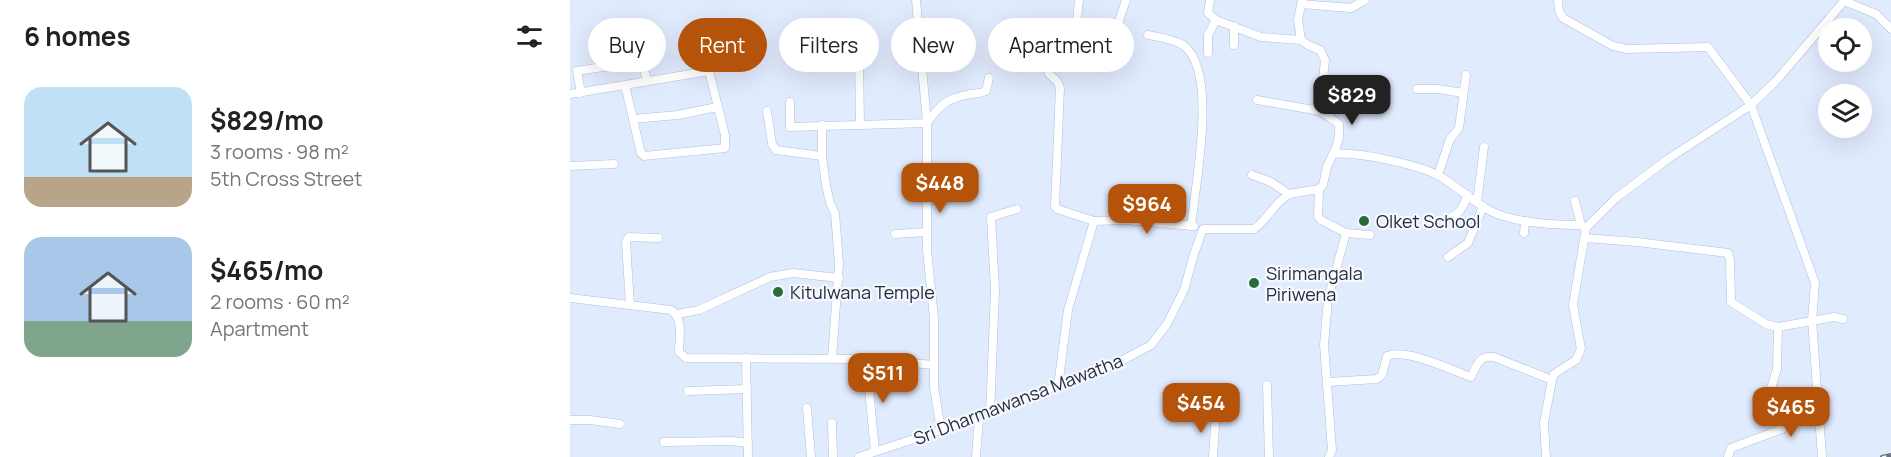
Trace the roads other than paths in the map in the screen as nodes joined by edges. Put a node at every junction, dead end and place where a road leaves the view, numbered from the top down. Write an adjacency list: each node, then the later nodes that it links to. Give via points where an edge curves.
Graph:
1 (916, 0): 33 (street)
2 (1079, 0): 50 (street, via 1074,33 1055,34 1050,39 1049,74 1060,88 1055,206)
3 (1126, 0): 9 (street)
4 (1365, 0): 8 (street, via 1350,8)
5 (1558, 0): 28 (street, via 1563,18 1613,46 1641,50 1707,47)
6 (1207, 1): 10 (street, via 1208,13)
7 (1845, 1): 12 (street, via 1876,14); 28 (street)
8 (1302, 2): 14 (street, via 1298,20)
9 (1120, 18)
10 (1216, 20): 11 (street); 16 (street, via 1208,34)
11 (1234, 26): 14 (street, via 1261,37); 15 (street)
12 (1891, 28)
13 (1148, 34): 52 (street, via 1185,46 1203,89)
14 (1301, 40): 31 (street, via 1320,50 1325,60)
15 (1233, 45)
16 (1208, 53)
17 (859, 72): 34 (street)
18 (1466, 75): 24 (street)
19 (989, 78): 33 (street, via 986,91 945,101)
20 (647, 81): 21 (street); 23 (street, via 642,61 577,71); 29 (street, via 709,71)
21 (625, 85): 23 (street); 32 (street)
22 (1417, 89): 24 (street)
23 (581, 93): 25 (street)
24 (1463, 93): 42 (street, via 1459,128 1450,139)
25 (570, 94)
26 (1257, 100): 31 (street)
27 (790, 102): 35 (street, via 790,127)
28 (1751, 105): 53 (street, via 1659,165); 68 (street, via 1815,283)
29 (717, 107): 32 (street); 32 (street, via 725,148 644,156)
30 (767, 111): 38 (street, via 776,150)
31 (1320, 111): 37 (street, via 1339,124)
32 (633, 119)
33 (927, 123): 34 (street); 55 (street)
34 (860, 124): 35 (street)
35 (822, 125): 38 (street)
36 (1484, 147): 47 (street)
37 (1333, 154): 42 (street, via 1362,155); 43 (street)
38 (822, 156): 63 (street, via 835,213)
39 (614, 164): 40 (street)
40 (570, 166)
41 (1252, 175): 44 (street)
42 (1438, 175): 45 (street)
43 (1319, 189): 44 (street); 56 (street, via 1318,216)
44 (1289, 194): 54 (street, via 1254,229)
45 (1468, 195): 47 (street); 49 (street, via 1459,212)
46 (1575, 201): 53 (street)
47 (1480, 204): 51 (street, via 1502,216); 62 (street, via 1468,243)
48 (1017, 209): 82 (street, via 991,217 995,290)
49 (1448, 218)
50 (1094, 221): 52 (street); 77 (street, via 1068,309)
51 (1525, 221): 53 (street); 57 (street)
52 (1191, 226): 54 (street)
53 (1583, 226): 61 (street)
54 (1203, 229): 77 (street, Sri Dharmawansa Mawatha, via 1184,290 1151,345 1108,368)
55 (927, 232): 58 (street); 73 (street)
56 (1346, 232): 59 (street); 75 (street, via 1328,299 1324,345)
57 (1524, 233)
58 (895, 234)
59 (1370, 235)
60 (658, 238): 65 (street, via 629,237 626,242)
61 (1585, 238): 69 (street, via 1728,253 1731,302); 74 (street, via 1573,305 1581,349 1576,360 1554,374)
62 (1448, 257)
63 (839, 278): 66 (street, via 793,273 770,277 699,310); 71 (street)
64 (570, 298): 65 (street)
65 (630, 305): 66 (street, via 671,310)
66 (677, 315): 70 (street, via 681,356)
67 (1843, 319): 68 (street)
68 (1812, 320): 69 (street); 101 (street)
69 (1778, 327): 100 (street, via 1777,369 1771,388 1782,429 1731,448)
70 (746, 358): 71 (street); 78 (street)
71 (832, 358): 72 (street)
72 (866, 359): 73 (street); 90 (street)
73 (934, 365): 87 (street)
74 (1552, 380): 75 (street, via 1494,357 1481,358 1471,377 1412,356 1391,354 1377,380); 99 (street, via 1544,423)
75 (1328, 382): 98 (street, via 1332,450)
76 (1267, 385): 97 (street)
77 (1058, 386): 82 (street, Sri Dharmawansa Mawatha)
78 (747, 388): 79 (street); 89 (street)
79 (688, 391)
80 (807, 408): 92 (street)
81 (1216, 412): 96 (street)
82 (990, 414): 83 (street, Sri Dharmawansa Mawatha)
83 (979, 417): 87 (street, Sri Dharmawansa Mawatha); 95 (street)
84 (570, 420): 86 (street)
85 (832, 423): 93 (street)
86 (620, 424)
87 (941, 430): 90 (street, Sri Dharmawansa Mawatha)
88 (664, 442): 89 (street)
89 (748, 443): 91 (street)
90 (875, 451): 94 (street, Sri Dharmawansa Mawatha)
91 (748, 457)
92 (811, 457)
93 (832, 457)
94 (858, 457)
95 (976, 457)
96 (1213, 457)
97 (1269, 457)
98 (1329, 457)
99 (1546, 457)
100 (1728, 457)
101 (1822, 457)

